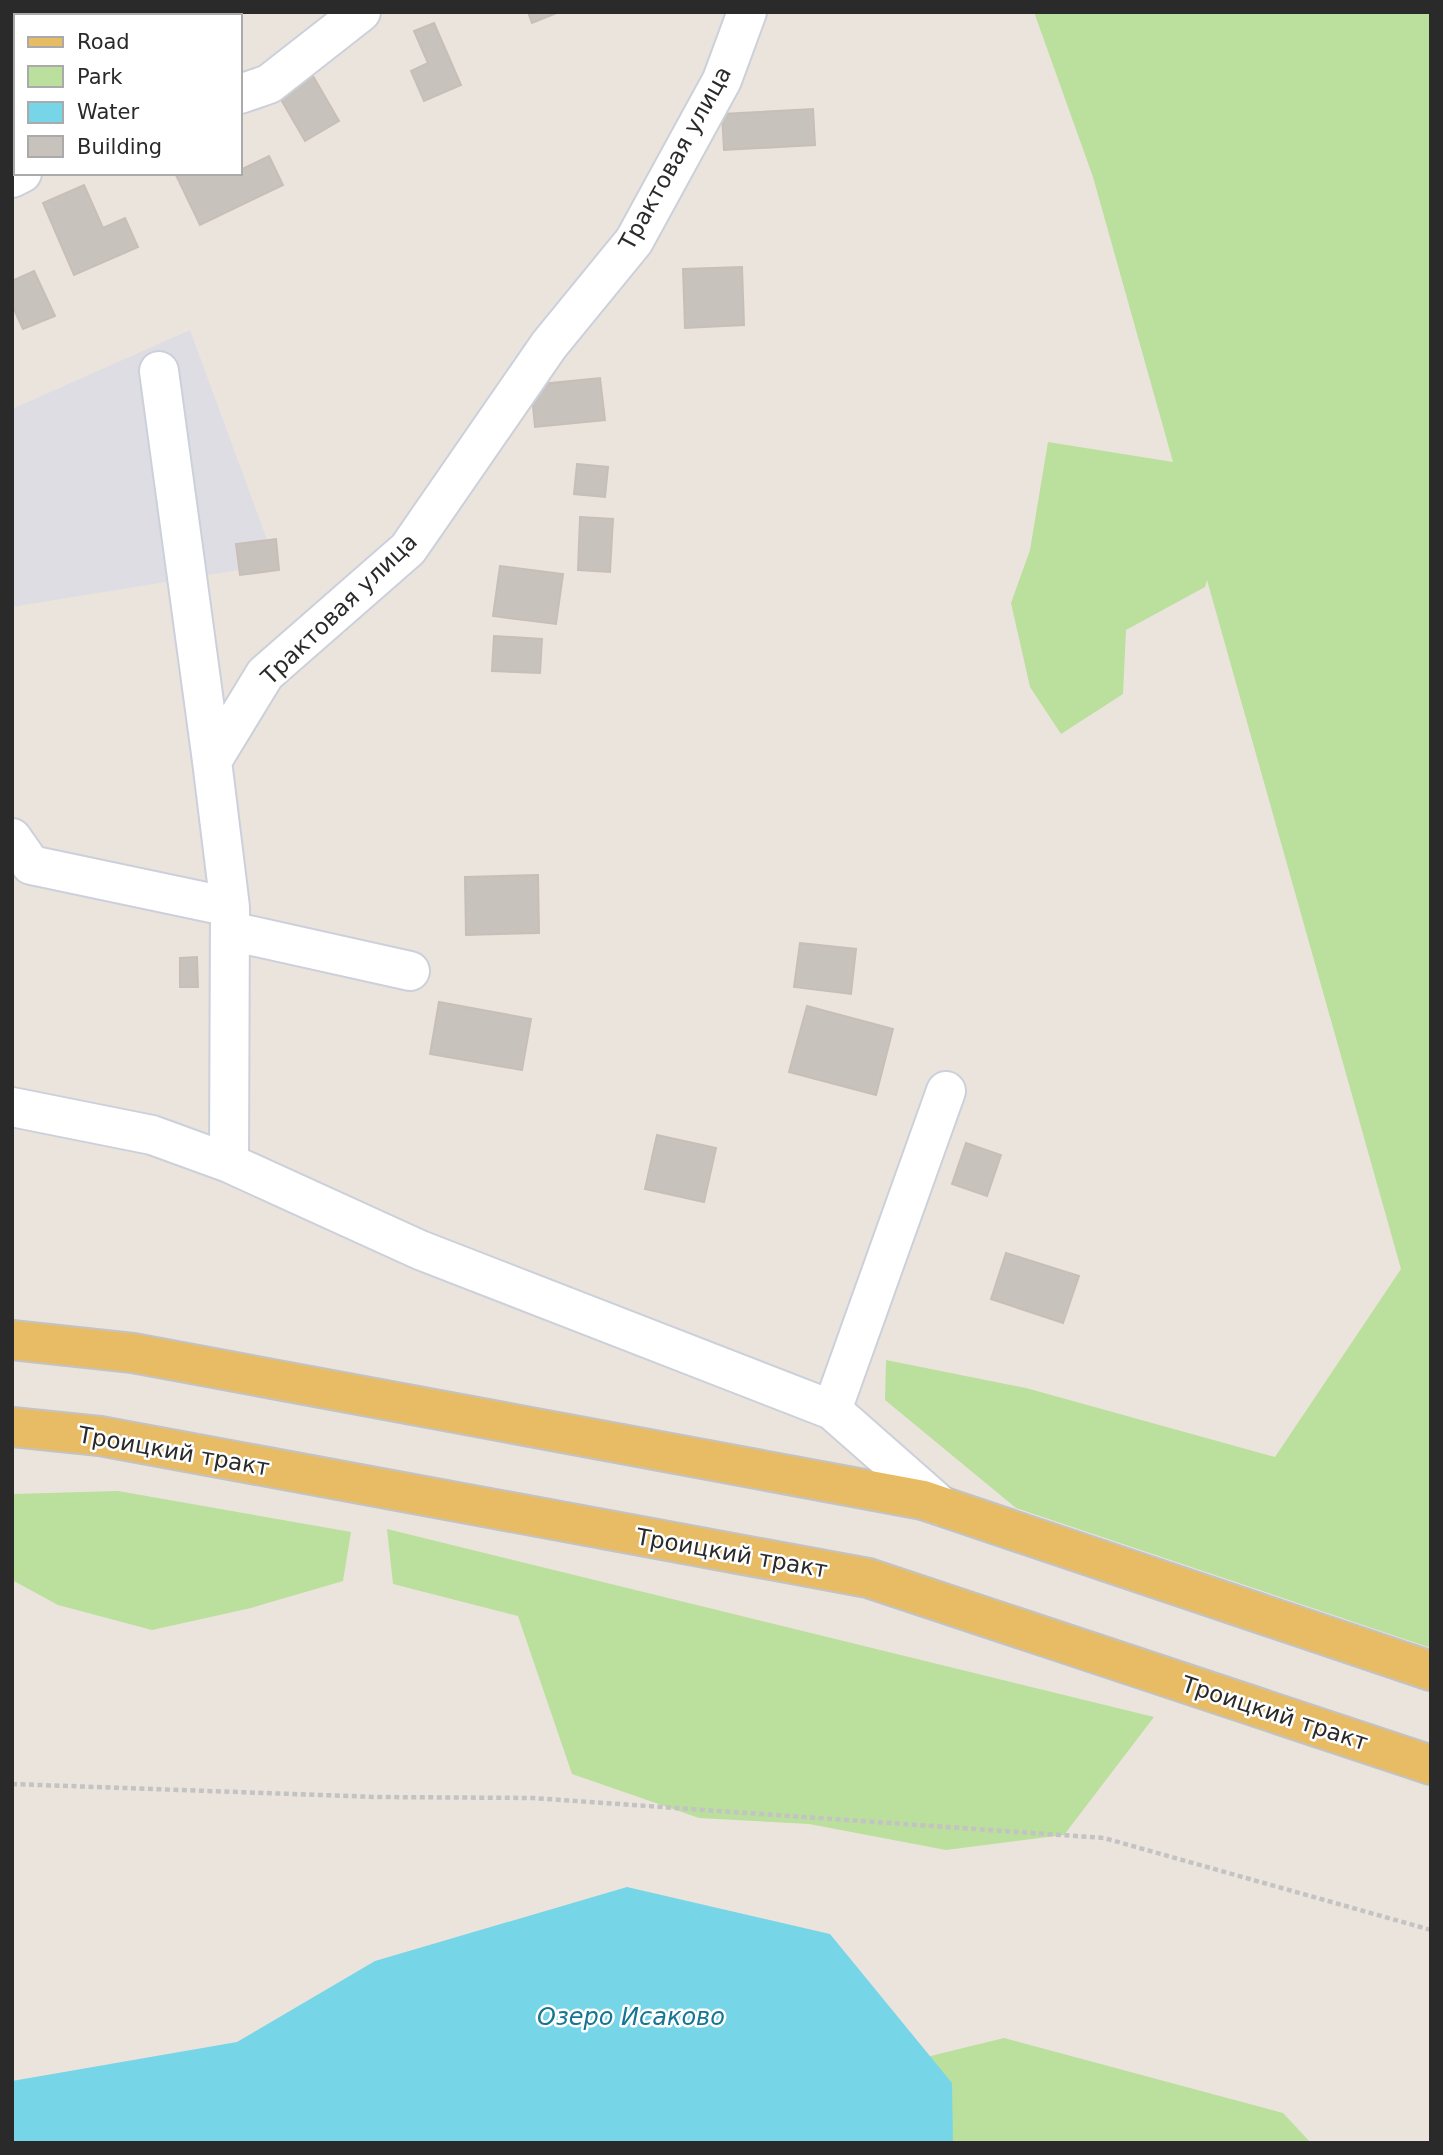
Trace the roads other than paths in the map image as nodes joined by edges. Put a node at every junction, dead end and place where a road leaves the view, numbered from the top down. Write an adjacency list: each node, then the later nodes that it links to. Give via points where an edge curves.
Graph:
1 (361, 12): 3 (street, via 269,84)
2 (747, 12): 5 (street, Трактовая улица, via 722,80 634,241 549,345 408,549 265,674)
3 (242, 93)
4 (159, 371): 5 (street)
5 (212, 761): 7 (street)
6 (12, 838): 7 (street, via 31,865)
7 (230, 919): 8 (street); 11 (street)
8 (410, 971)
9 (946, 1091): 13 (street)
10 (12, 1107): 11 (street, via 152,1135)
11 (229, 1164): 13 (street, via 420,1250)
12 (12, 1340): 15 (main road, via 133,1353)
13 (832, 1410): 15 (street)
14 (12, 1427): 17 (main road, Троицкий тракт, via 100,1436 868,1578)
15 (941, 1506): 16 (main road)
16 (1431, 1671)
17 (1431, 1765)

